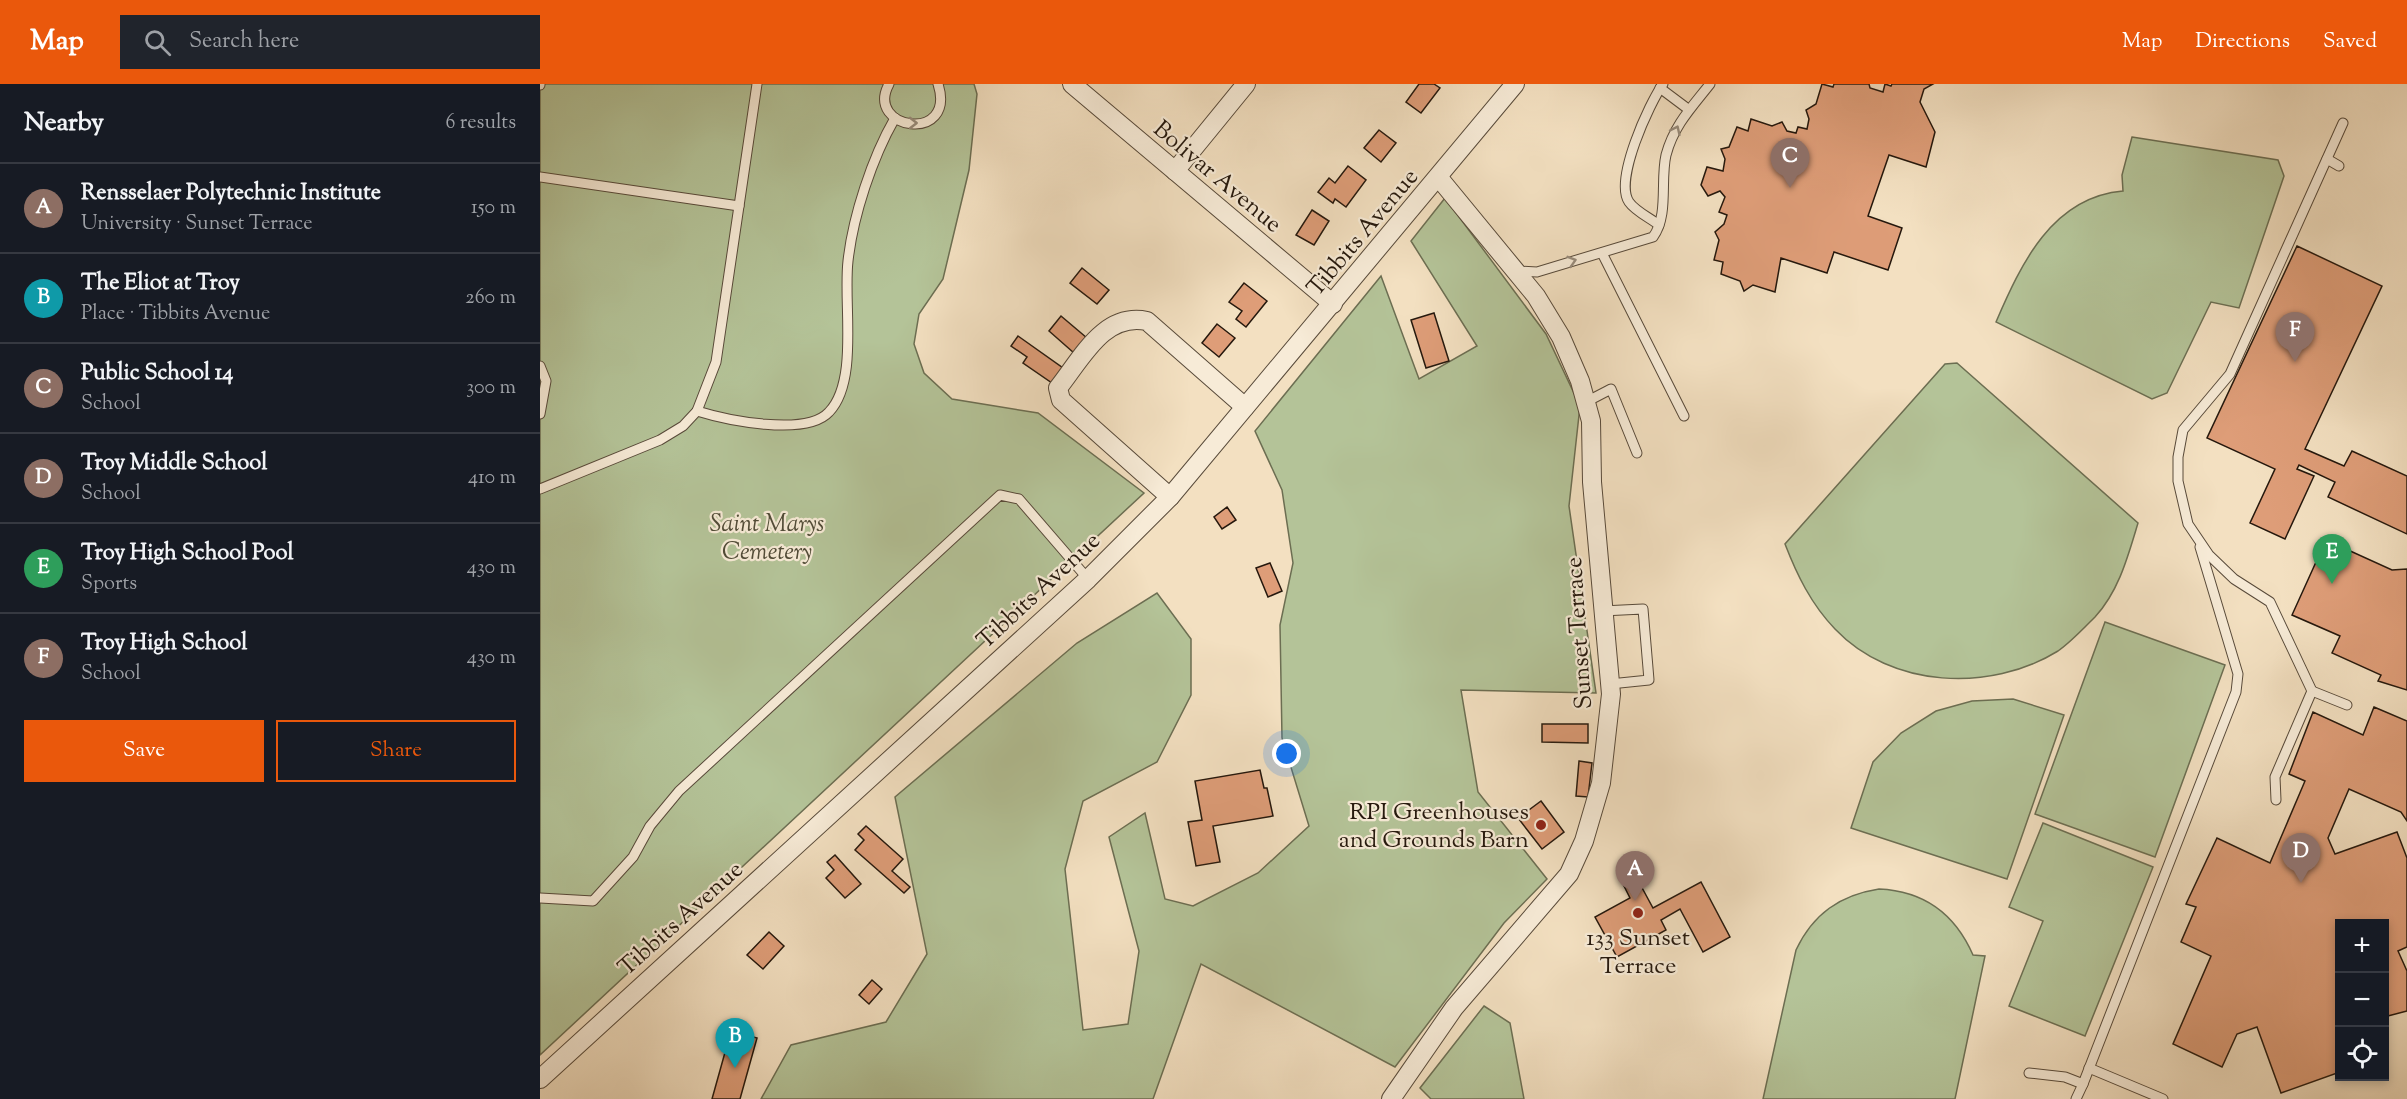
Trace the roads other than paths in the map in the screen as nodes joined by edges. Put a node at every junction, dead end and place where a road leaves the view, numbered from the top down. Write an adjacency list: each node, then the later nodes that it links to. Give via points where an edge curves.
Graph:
1 (758, 84): 17 (lane)
2 (889, 84): 10 (lane, via 885,99)
3 (938, 84): 10 (lane, one-way to 3, via 915,125 934,116 940,106)
4 (1072, 84): 14 (street, Bolivar Avenue)
5 (1246, 84): 14 (street)
6 (1515, 84): 16 (street, Tibbits Avenue)
7 (1710, 84): 9 (lane)
8 (1662, 86): 9 (lane); 18 (lane, via 1635,143 1625,188 1629,202)
9 (1688, 109): 18 (lane, one-way to 9, via 1666,157)
10 (895, 118): 25 (lane, via 882,141 853,231 842,395 828,414 809,423 755,424)
11 (2343, 123): 12 (lane)
12 (2327, 159): 13 (lane); 31 (lane, via 2230,374 2183,430 2178,481 2188,524)
13 (2339, 166)
14 (1175, 171): 21 (street, Bolivar Avenue)
15 (540, 177): 17 (lane)
16 (1439, 178): 20 (street, Sunset Terrace); 21 (street, Tibbits Avenue)
17 (739, 206): 25 (lane, via 716,362)
18 (1659, 225): 19 (lane, via 1653,237)
19 (1602, 253): 20 (lane, one-way to 19, via 1537,272); 27 (lane)
20 (1515, 271): 23 (street, Sunset Terrace, via 1561,337)
21 (1333, 304): 24 (street, Tibbits Avenue)
22 (540, 366): 26 (lane, via 546,381)
23 (1586, 402): 28 (lane, via 1611,389); 33 (street, Sunset Terrace, via 1592,421 1592,482)
24 (1245, 407): 30 (street, Tibbits Avenue); 30 (street, via 1147,321 1119,321 1105,329 1058,388 1061,400)
25 (697, 411): 29 (lane, via 684,426 660,440)
26 (540, 414)
27 (1684, 416)
28 (1637, 453)
29 (540, 487)
30 (1170, 498): 32 (street, Tibbits Avenue)
31 (2196, 536): 35 (lane, via 2234,579 2270,602); 39 (lane, via 2238,674 2236,692)
32 (1088, 579): 38 (lane, via 1019,499 1000,495 679,791 650,826 633,857 593,901); 41 (street, Tibbits Avenue)
33 (1602, 611): 34 (street, Sunset Terrace); 34 (lane, via 1643,609 1649,680)
34 (1610, 684): 44 (street, Sunset Terrace, via 1601,783 1584,841 1569,874 1454,1008)
35 (2312, 691): 36 (lane); 37 (lane, via 2275,777)
36 (2347, 705)
37 (2276, 800)
38 (540, 898)
39 (2089, 1068): 42 (lane); 45 (lane)
40 (2029, 1073): 42 (lane, via 2065,1077)
41 (540, 1079)
42 (2083, 1084): 43 (lane)
43 (2079, 1098)
44 (1391, 1099)
45 (2163, 1099)

